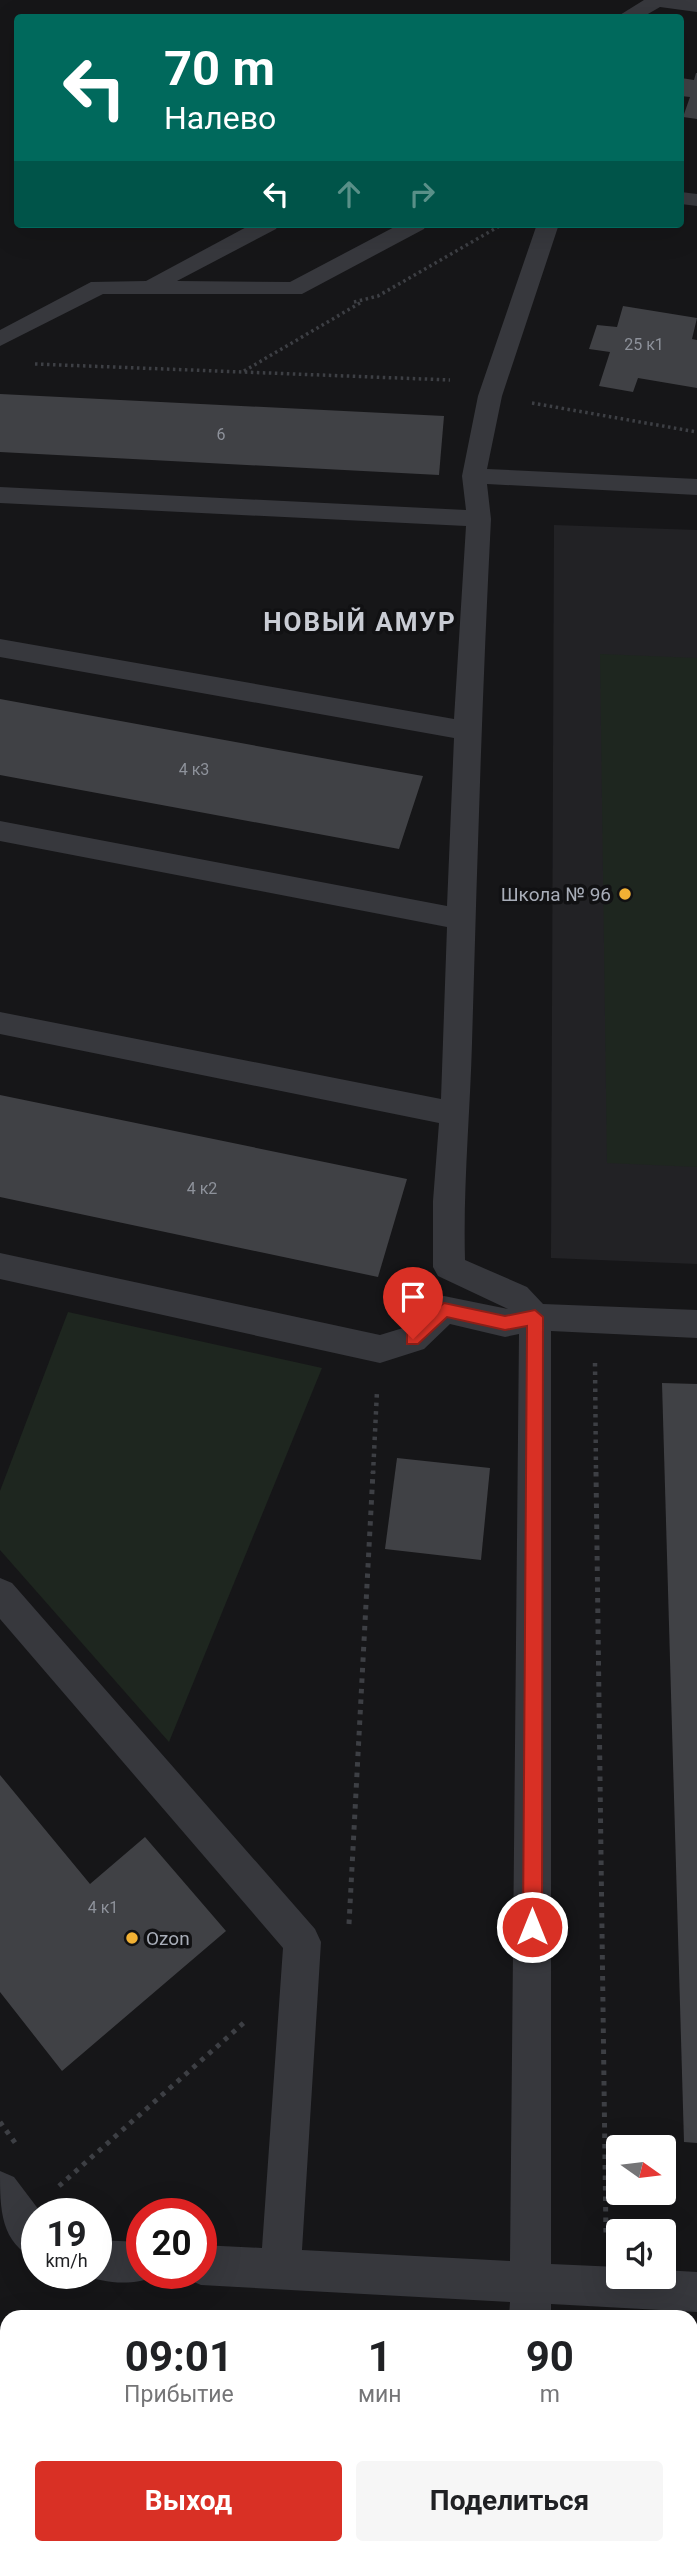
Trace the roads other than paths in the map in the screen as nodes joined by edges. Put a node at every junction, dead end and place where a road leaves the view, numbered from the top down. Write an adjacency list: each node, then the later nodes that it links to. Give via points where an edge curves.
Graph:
1 (659, 1): 2 (lane); 3 (lane)
2 (697, 6)
3 (633, 14)
4 (260, 228): 7 (lane)
5 (408, 228): 7 (lane, via 294,289)
6 (547, 228): 9 (lane, via 490,396)
7 (152, 285): 8 (lane, via 99,287)
8 (0, 339)
9 (474, 475): 10 (lane); 12 (lane)
10 (697, 487)
11 (0, 495): 12 (lane)
12 (479, 519): 14 (lane)
13 (0, 648): 14 (lane)
14 (467, 731): 16 (lane)
15 (0, 831): 16 (lane)
16 (461, 919): 18 (lane)
17 (0, 1023): 18 (lane)
18 (455, 1115): 20 (lane, via 447,1201)
19 (0, 1266): 21 (lane, via 380,1349 413,1339)
20 (449, 1267): 21 (lane); 22 (lane, via 516,1296)
21 (444, 1309): 22 (lane, via 505,1323)
22 (535, 1317): 23 (lane); 30 (lane)
23 (697, 1324)
24 (0, 1594): 28 (lane, via 302,1941)
25 (0, 2191): 26 (lane)
26 (21, 2219)
27 (217, 2266): 28 (lane)
28 (281, 2270): 30 (lane)
29 (697, 2292): 30 (lane)
30 (530, 2300)

